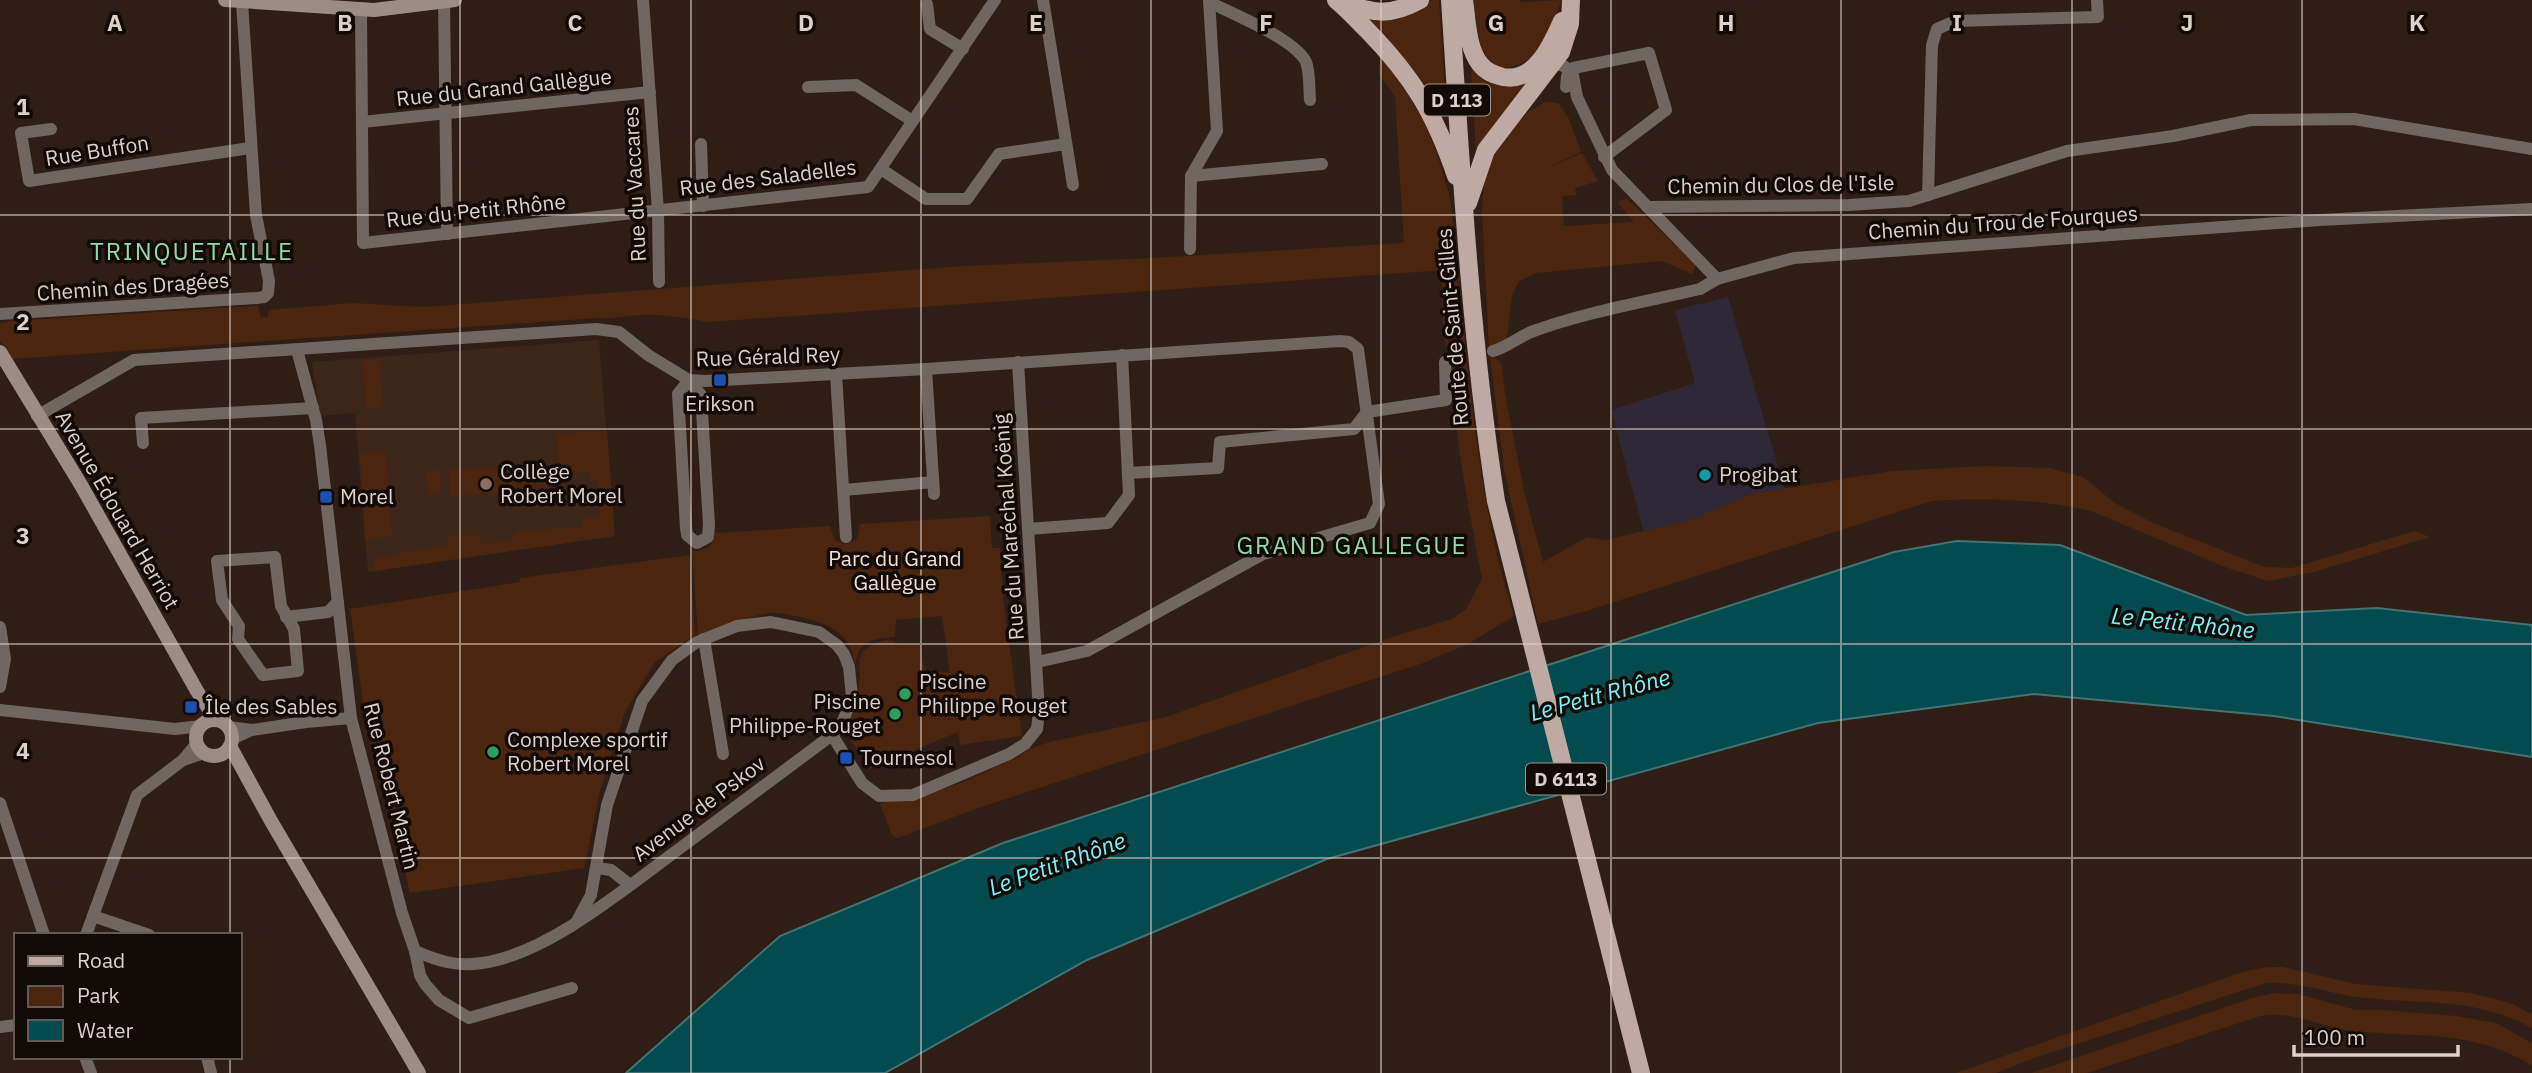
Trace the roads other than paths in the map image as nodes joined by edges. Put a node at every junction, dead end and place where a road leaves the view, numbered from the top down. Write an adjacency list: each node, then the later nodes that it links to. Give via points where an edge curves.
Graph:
1 (226, 0): 13 (street)
2 (643, 0): 20 (street, Rue du Vaccares)
3 (995, 0): 16 (street, Rue des Saladelles)
4 (1043, 0): 28 (street)
5 (1420, 0): 12 (main road, via 1402,10 1382,13)
6 (1450, 0): 41 (main road, Route de Saint-Gilles / D 113)
7 (1464, 0): 17 (main road, via 1475,53 1491,74 1516,77 1532,68)
8 (1569, 0): 17 (main road, via 1556,35)
9 (2097, 0): 36 (street, via 2098,17 1955,21 1937,29 1932,46)
10 (450, 1): 15 (street); 23 (street)
11 (1209, 1): 22 (street, via 1297,51 1306,62); 34 (street, via 1217,131)
12 (1337, 1): 41 (main road, via 1392,56 1428,106 1443,136)
13 (242, 2): 15 (street); 29 (street, Chemin des Dragées)
14 (928, 4): 16 (street, via 930,29)
15 (370, 6): 25 (street, Rue du Petit Rhône)
16 (963, 49): 24 (street, Rue des Saladelles)
17 (1552, 67): 18 (street); 18 (street); 21 (street, via 1575,82); 31 (street, via 1649,53 1666,110); 41 (main road, via 1486,150)
18 (1566, 87): 21 (street)
19 (808, 88): 24 (street, via 856,85)
20 (650, 92): 23 (street, Rue du Grand Gallègue); 40 (street, Rue du Vaccares)
21 (1577, 97): 31 (street)
22 (1310, 100)
23 (447, 113): 25 (street, Rue du Grand Gallègue); 42 (street)
24 (911, 120): 33 (street, Rue des Saladelles)
25 (362, 122): 42 (street, Rue du Petit Rhône, via 363,243)
26 (51, 129): 29 (street, Rue Buffon, via 21,133 29,181)
27 (701, 144): 37 (street)
28 (1066, 145): 33 (street, via 999,154 967,199 926,199); 35 (street)
29 (250, 148): 46 (street, Chemin des Dragées, via 256,215 269,281 264,297)
30 (2532, 149): 36 (street, Chemin du Clos de l'Isle, via 2354,119 2251,120 2067,150)
31 (1604, 157): 38 (street)
32 (1322, 164): 34 (street)
33 (881, 169): 37 (street, Rue des Saladelles, via 868,187)
34 (1191, 176): 43 (street)
35 (1073, 185)
36 (1928, 195): 38 (street, Chemin du Clos de l'Isle, via 1909,201 1849,205)
37 (704, 206): 40 (street, Rue des Saladelles)
38 (1647, 207): 44 (street)
39 (2532, 209): 44 (street, Chemin du Trou de Fourques, via 1794,258)
40 (658, 211): 42 (street, Rue du Petit Rhône); 45 (street, Rue du Vaccares)
41 (1465, 214): 88 (main road, Route de Saint-Gilles / D 6113, via 1496,501)
42 (447, 234)
43 (1190, 249)
44 (1717, 279): 48 (street, Chemin du Trou de Fourques, via 1700,289 1541,329)
45 (659, 282)
46 (0, 314)
47 (297, 349): 55 (street, Rue Gérald Rey, via 596,329 619,332); 56 (street, Rue Robert Martin); 58 (street, Rue Gérald Rey, via 134,360)
48 (1493, 351)
49 (0, 352): 58 (street, Avenue Édouard Herriot)
50 (1458, 352): 57 (street, via 1446,362 1446,400)
51 (1122, 355): 52 (street, Rue Gérald Rey); 57 (street, Rue Gérald Rey, via 1349,342 1358,349); 60 (street)
52 (1018, 362): 53 (street, Rue Gérald Rey); 62 (street, Rue du Maréchal Koënig)
53 (926, 369): 54 (street, Rue Gérald Rey); 61 (street, via 933,488)
54 (836, 374): 55 (street, Rue Gérald Rey); 61 (street)
55 (689, 380): 55 (street, via 678,394 686,528 697,543 708,537 709,525 701,395)
56 (313, 408): 59 (street, via 141,418); 64 (street, Rue Robert Martin)
57 (1367, 412): 60 (street, via 1354,429 1220,443 1218,467); 68 (street, via 1379,504 1370,523 1263,554 1087,651)
58 (37, 416): 73 (street, Avenue Édouard Herriot, via 81,485)
59 (143, 443)
60 (1128, 473): 62 (street, via 1129,495 1108,523)
61 (844, 490): 63 (street)
62 (1028, 529): 68 (street, Rue du Maréchal Koënig)
63 (846, 537)
64 (338, 602): 65 (street, via 328,612); 71 (street, Rue Robert Martin)
65 (286, 617): 65 (street, via 275,557 217,561 222,600 239,626 238,639 263,675 298,671 294,629)
66 (0, 627): 69 (street, via 5,659)
67 (704, 639): 74 (street, Avenue de Pskov, via 737,626 771,622 819,632 837,645 849,667 852,697); 76 (street); 78 (street, Avenue de Pskov, via 672,660 642,701 607,805)
68 (1037, 662): 74 (street, Rue du Maréchal Koënig, via 1037,729 1025,744 913,794 879,796 862,783)
69 (0, 687)
70 (0, 710): 72 (street)
71 (351, 718): 73 (street); 85 (street, Rue Robert Martin)
72 (175, 729): 73 (street); 75 (street)
73 (219, 734): 75 (street); 75 (street, via 210,756); 87 (street, Avenue Édouard Herriot)
74 (832, 735): 79 (street, Avenue de Pskov)
75 (199, 746): 80 (street, via 137,795)
76 (723, 754)
77 (0, 803): 82 (street)
78 (597, 868): 79 (street, via 611,870); 81 (street, Avenue de Pskov, via 591,895)
79 (630, 885): 81 (street, Avenue de Pskov)
80 (93, 916): 83 (street); 84 (street)
81 (577, 921): 85 (street, Avenue de Pskov, via 542,942 483,963 454,965)
82 (43, 933)
83 (87, 933)
84 (143, 933)
85 (415, 951): 86 (street, Rue Robert Martin, via 425,984 439,1000 469,1018)
86 (572, 988)
87 (419, 1073)
88 (1641, 1073)

